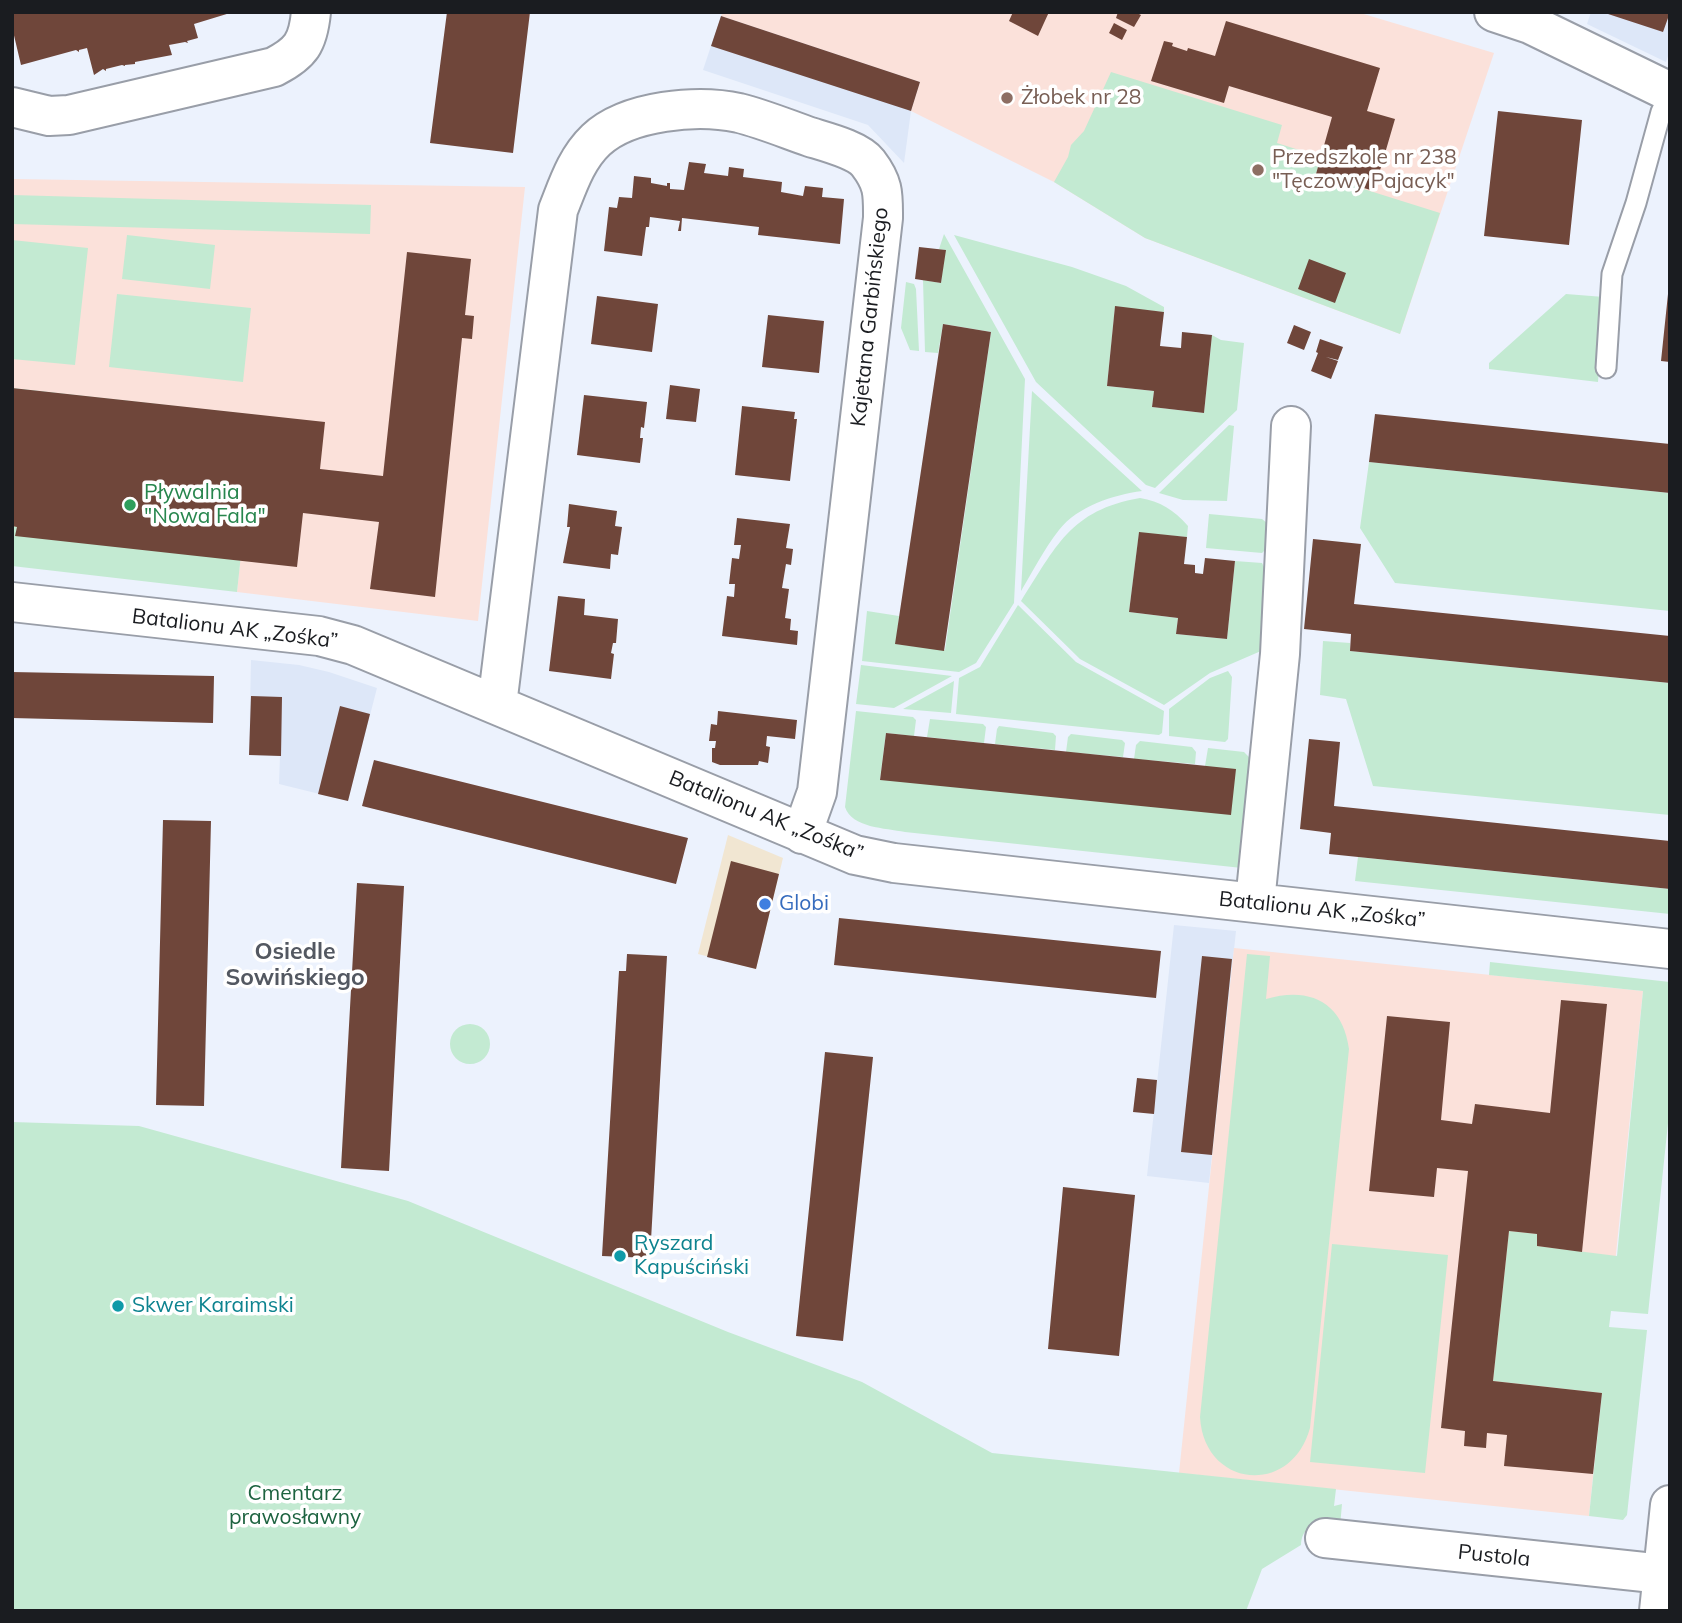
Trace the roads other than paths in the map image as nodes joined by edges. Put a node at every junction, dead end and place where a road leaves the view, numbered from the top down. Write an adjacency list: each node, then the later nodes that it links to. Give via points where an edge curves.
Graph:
1 (311, 12): 4 (street, via 309,33 295,56 274,67 69,115 49,116)
2 (1494, 12): 3 (street, via 1530,24)
3 (1670, 92): 5 (lane, via 1612,274)
4 (12, 107)
5 (1605, 369)
6 (1291, 426): 10 (street, via 1280,654)
7 (12, 602): 8 (street, Batalionu AK „Zośka”, via 319,636 384,657)
8 (498, 705): 9 (street, Batalionu AK „Zośka”); 9 (street, Kajetana Garbińskiego, via 558,210 573,171 596,139 628,121 661,111 739,113 838,146 866,160 872,169 883,187 883,218 817,792)
9 (802, 834): 10 (street, Batalionu AK „Zośka”, via 855,855 894,863)
10 (1255, 902): 11 (street, Batalionu AK „Zośka”)
11 (1670, 949)
12 (1670, 1505): 14 (street)
13 (1325, 1538): 14 (street, Pustola)
14 (1661, 1592)

